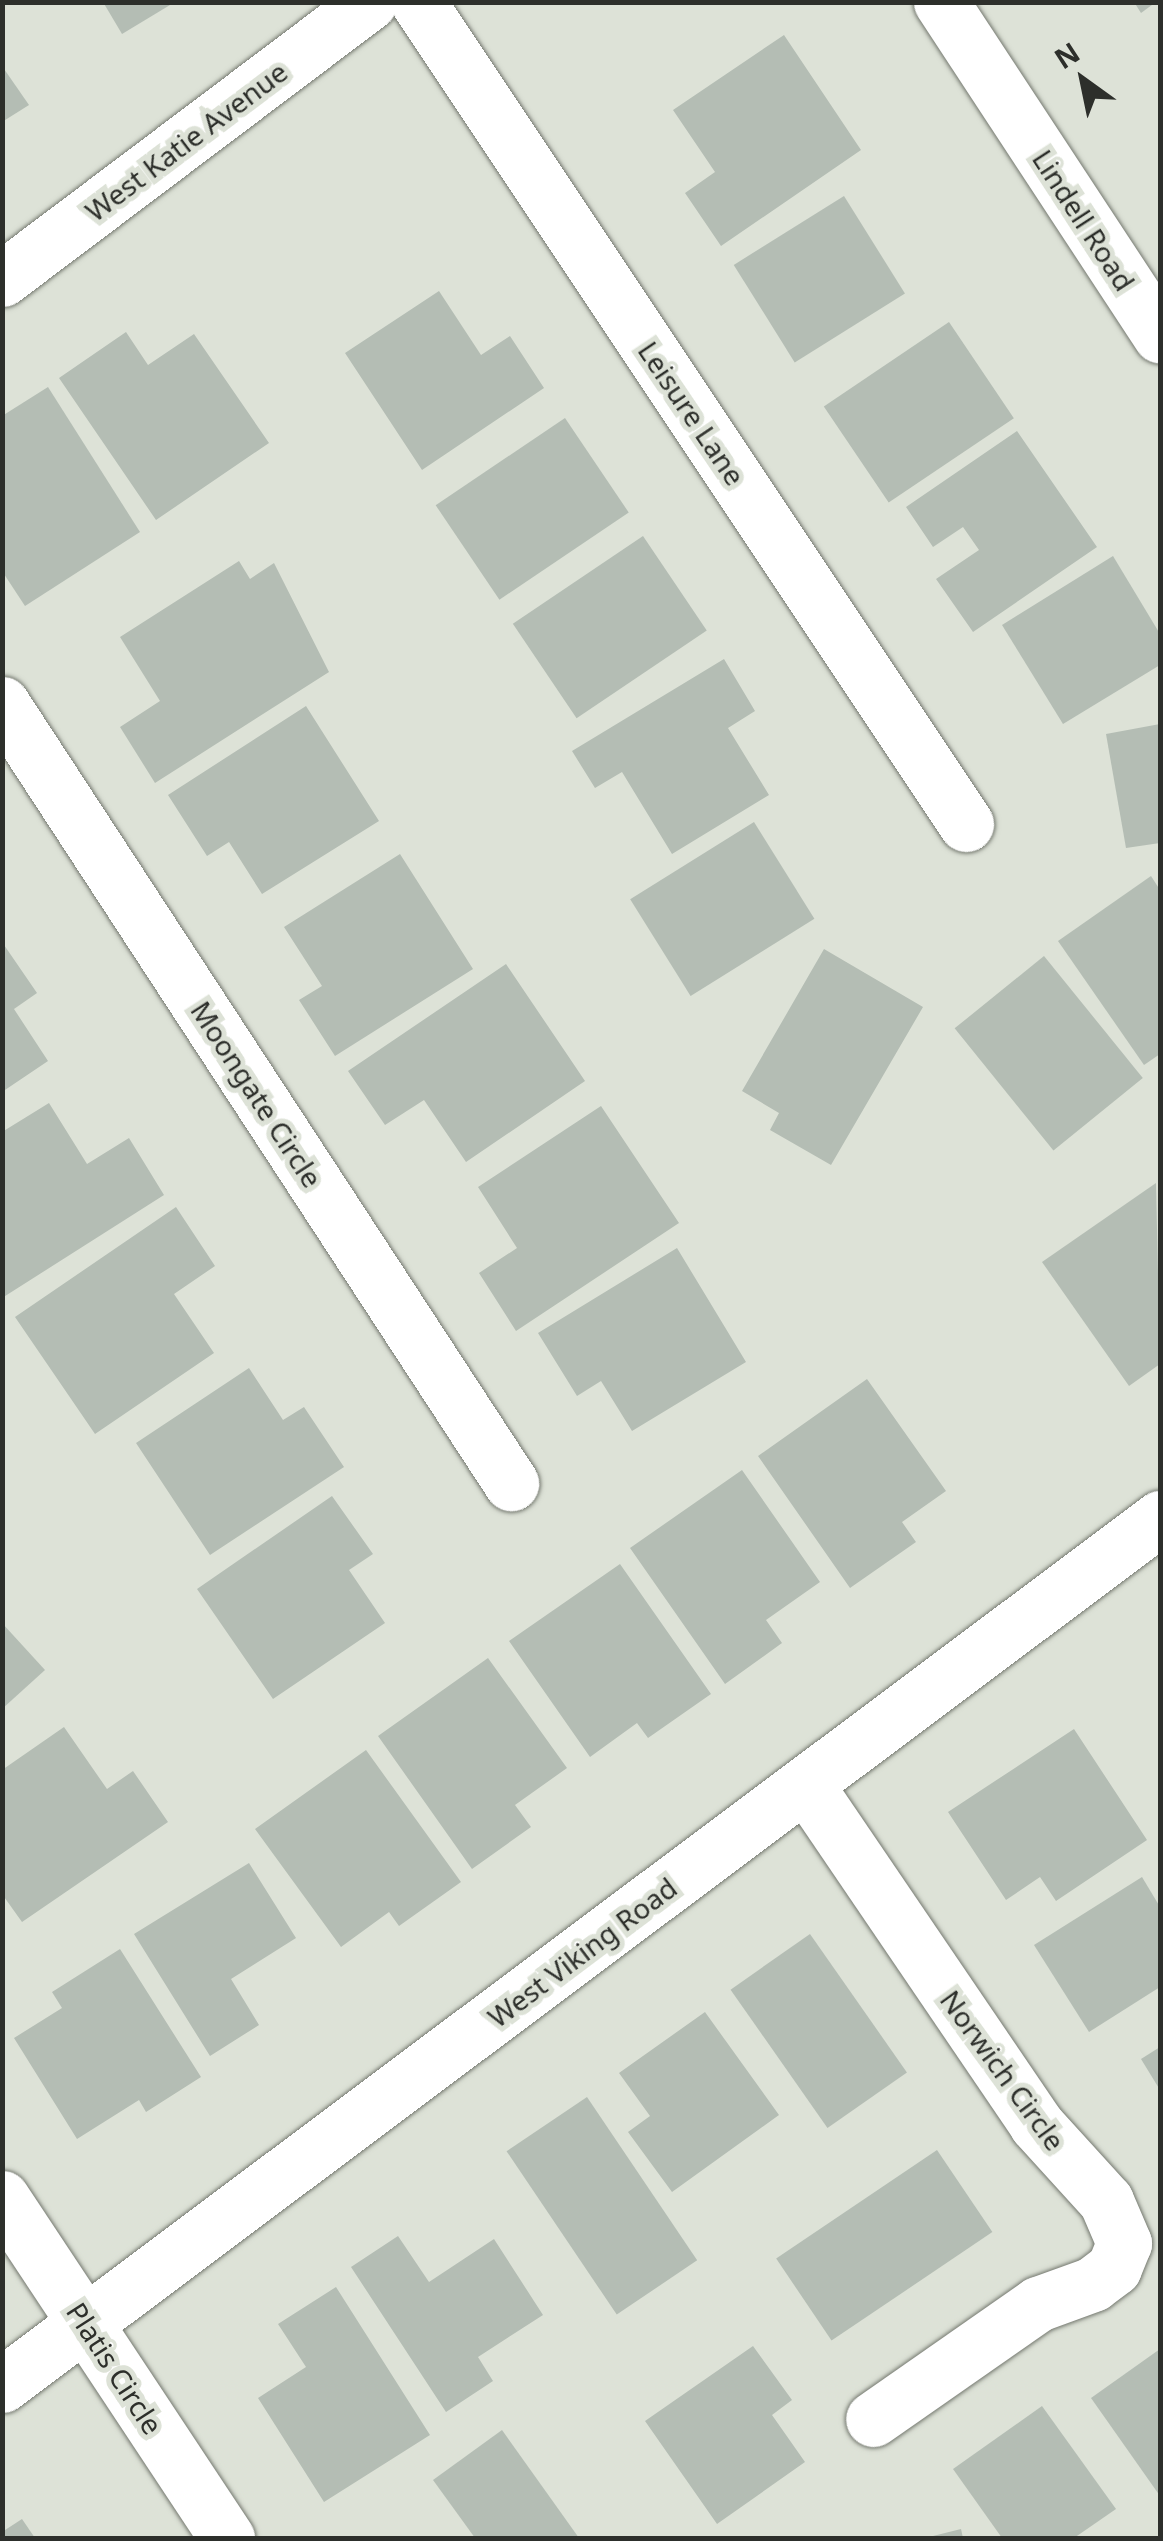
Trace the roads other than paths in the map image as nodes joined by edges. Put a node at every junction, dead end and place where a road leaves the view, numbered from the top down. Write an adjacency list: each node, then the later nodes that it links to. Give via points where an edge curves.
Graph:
1 (369, 2): 4 (street, West Katie Avenue)
2 (418, 2): 7 (street, Leisure Lane)
3 (941, 2): 5 (street, Lindell Road)
4 (2, 279)
5 (1160, 336)
6 (2, 704): 8 (street, Moongate Circle)
7 (966, 824)
8 (511, 1483)
9 (1160, 1518): 10 (street, West Viking Road)
10 (806, 1786): 12 (street, West Viking Road); 14 (street, Norwich Circle, via 1036,2124 1106,2201 1124,2243 1114,2268 1094,2284 1038,2304)
11 (2, 2198): 12 (street, Platis Circle)
12 (86, 2323): 13 (street, West Viking Road); 15 (street, Platis Circle)
13 (2, 2385)
14 (872, 2419)
15 (228, 2538)

